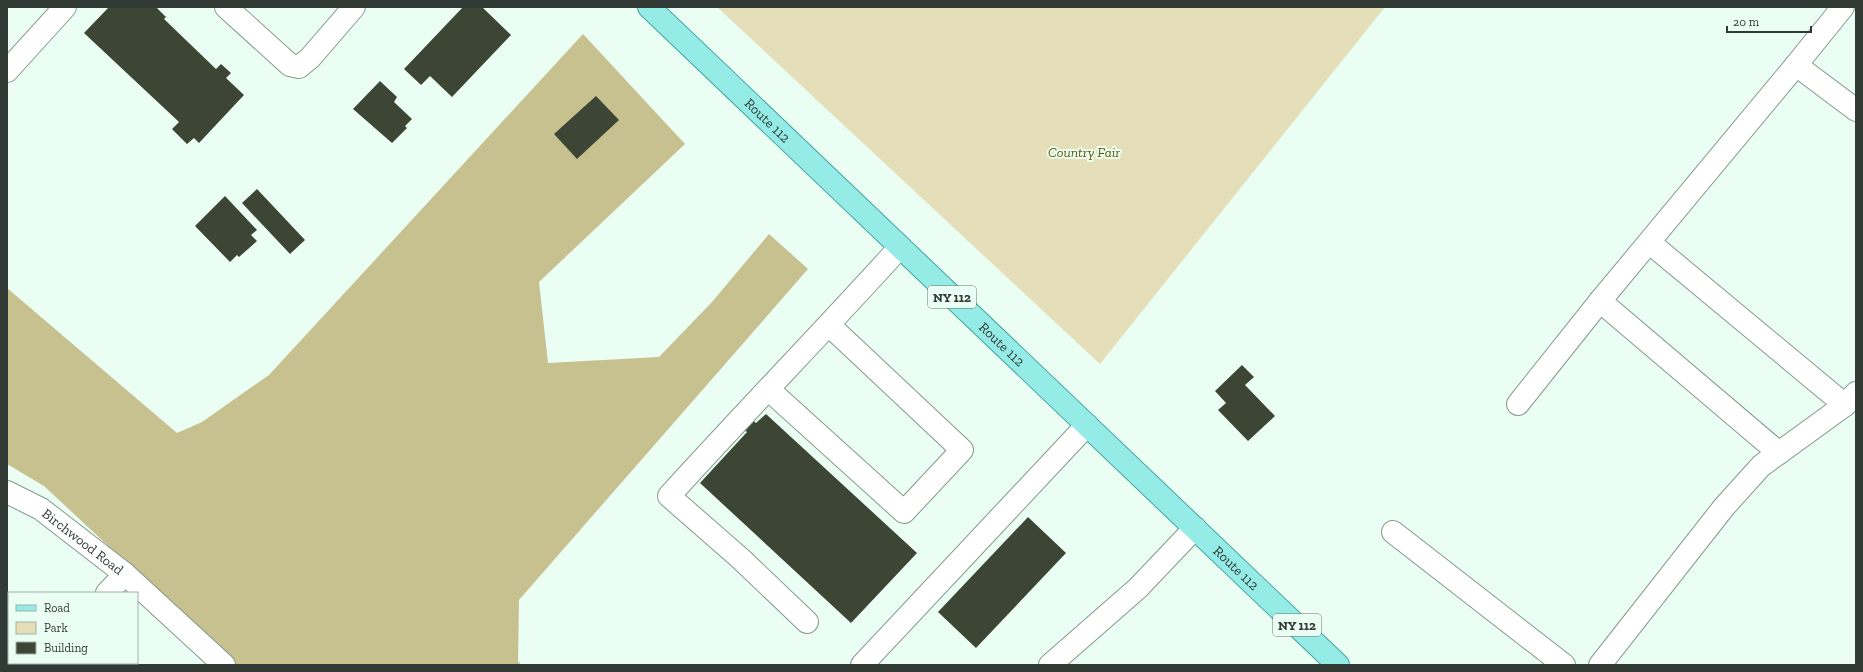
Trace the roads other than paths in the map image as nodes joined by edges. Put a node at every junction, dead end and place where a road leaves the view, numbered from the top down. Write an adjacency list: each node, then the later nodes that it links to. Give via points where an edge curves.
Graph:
1 (65, 7): 7 (street)
2 (226, 7): 3 (street, via 290,66 299,67 310,58)
3 (354, 7)
4 (649, 7): 10 (main road, Route 112 / NY 112)
5 (1843, 7): 6 (street)
6 (1796, 65): 8 (street); 9 (street)
7 (7, 71)
8 (1856, 110)
9 (1650, 243): 11 (street); 14 (street)
10 (900, 247): 12 (street); 16 (main road, Route 112 / NY 112)
11 (1600, 301): 15 (street); 17 (street)
12 (829, 325): 13 (street); 13 (street, via 962,450 904,512)
13 (768, 389): 23 (street, via 669,496 742,559)
14 (1850, 399): 17 (street)
15 (1518, 404)
16 (1087, 425): 19 (main road, Route 112 / NY 112); 25 (street)
17 (1779, 453): 29 (street, via 1761,466 1724,507)
18 (7, 492): 21 (street, Birchwood Road, via 41,510)
19 (1195, 528): 26 (street, via 1138,588); 27 (main road, Route 112 / NY 112)
20 (1393, 532): 28 (street)
21 (125, 574): 22 (street); 24 (street, Birchwood Road)
22 (108, 592)
23 (807, 622)
24 (224, 665)
25 (862, 665)
26 (1050, 665)
27 (1338, 665)
28 (1564, 665)
29 (1600, 665)

